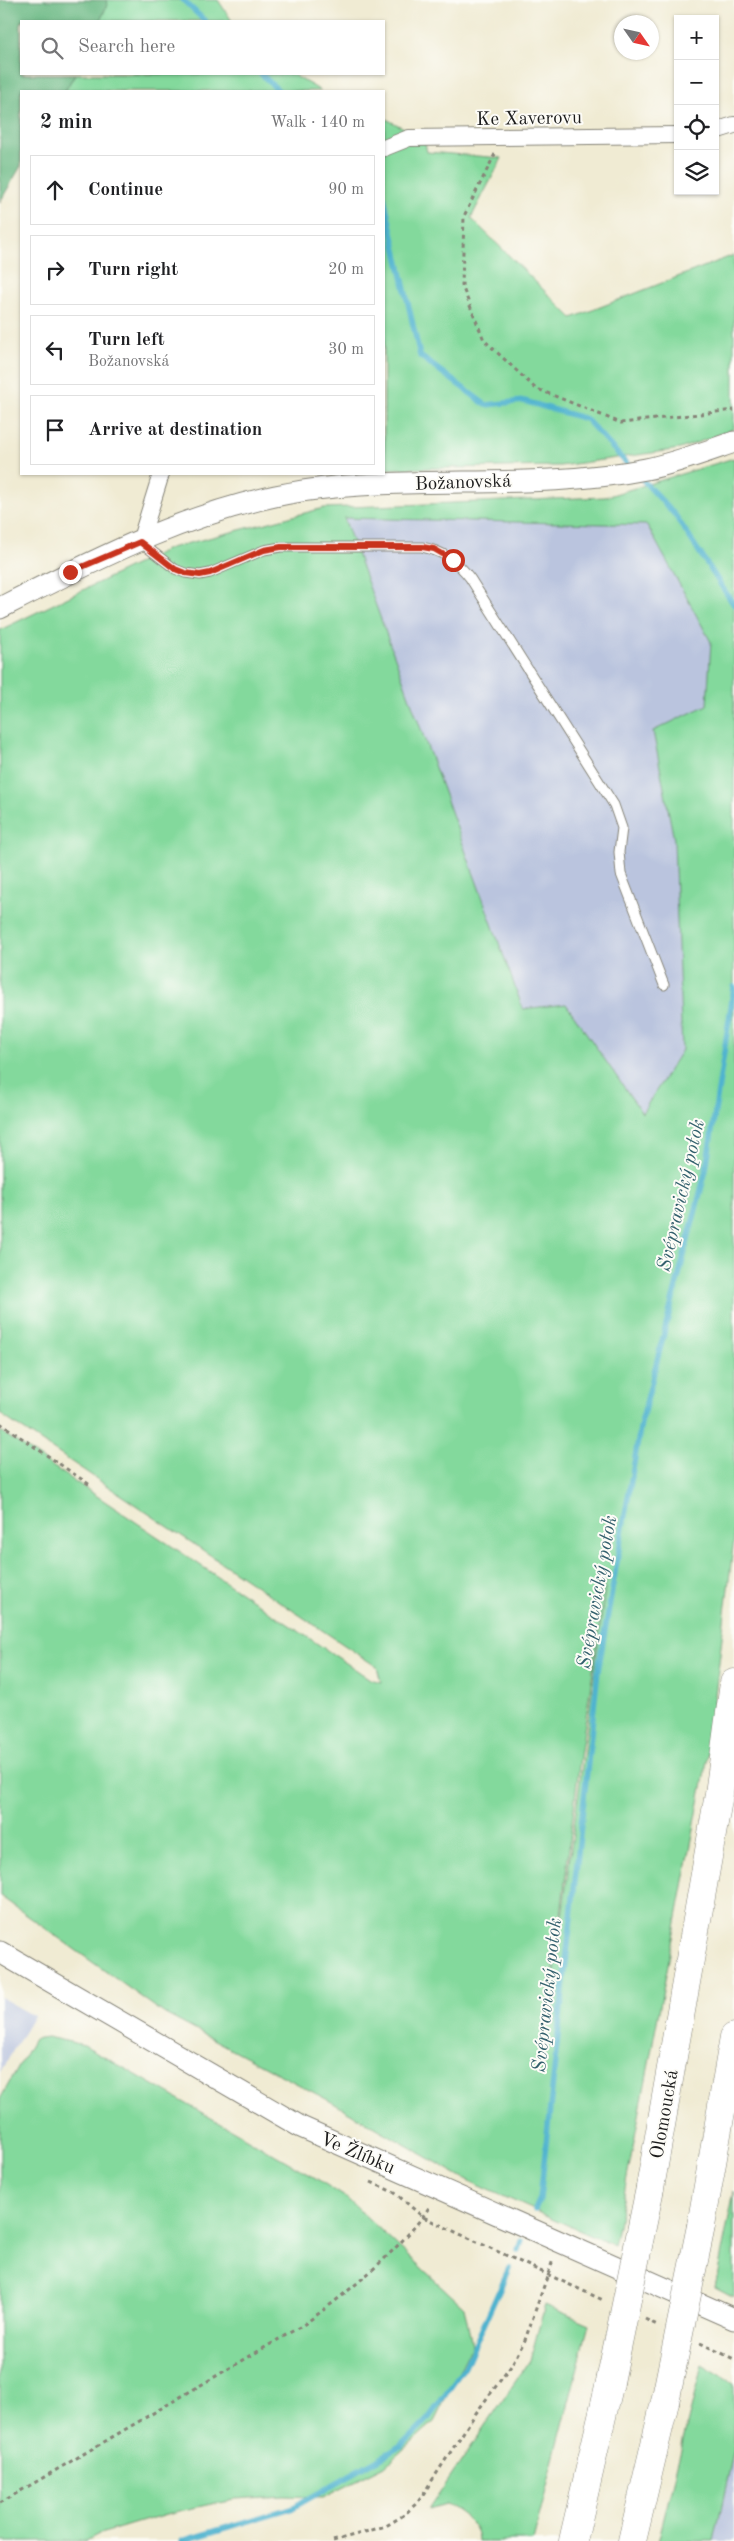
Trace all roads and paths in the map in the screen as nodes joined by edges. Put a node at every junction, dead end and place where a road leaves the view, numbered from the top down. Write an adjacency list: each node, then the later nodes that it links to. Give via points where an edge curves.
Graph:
1 (734, 125): 2 (street)
2 (719, 130)
3 (674, 135): 4 (street, Ke Xaverovu)
4 (503, 137): 5 (street, Ke Xaverovu, via 409,138); 6 (path, via 464,216 462,286 484,340 535,388 621,423)
5 (385, 148)
6 (734, 410)
7 (734, 442): 9 (street, Božanovská, via 695,456 625,472 561,478 372,484 303,491 205,515)
8 (161, 475): 9 (street)
9 (140, 542): 10 (street, Božanovská, via 70,572); 11 (lane, via 175,569 200,575 264,550 297,546 422,547 434,549 453,560 470,578 614,804 622,828 621,874)
10 (0, 608)
11 (664, 985)
12 (0, 1423): 13 (path)
13 (90, 1485)
14 (734, 1683): 29 (highway, Olomoucká, bridge, via 719,1794 650,2188)
15 (0, 1952): 17 (street, Ve Žlíbku, via 301,2127)
16 (734, 2037): 30 (highway, bridge, via 701,2226)
17 (442, 2188): 19 (street, Ve Žlíbku); 27 (path, via 423,2217 341,2298 303,2325)
18 (460, 2235): 20 (path)
19 (560, 2242): 20 (path); 23 (street, Ve Žlíbku)
20 (546, 2276): 21 (path); 28 (path, via 525,2340 511,2366 418,2502 386,2526)
21 (609, 2303)
22 (636, 2315): 24 (path)
23 (734, 2319)
24 (662, 2327)
25 (698, 2343): 26 (path)
26 (734, 2358)
27 (0, 2504)
28 (333, 2541)
29 (573, 2541)
30 (632, 2541)

